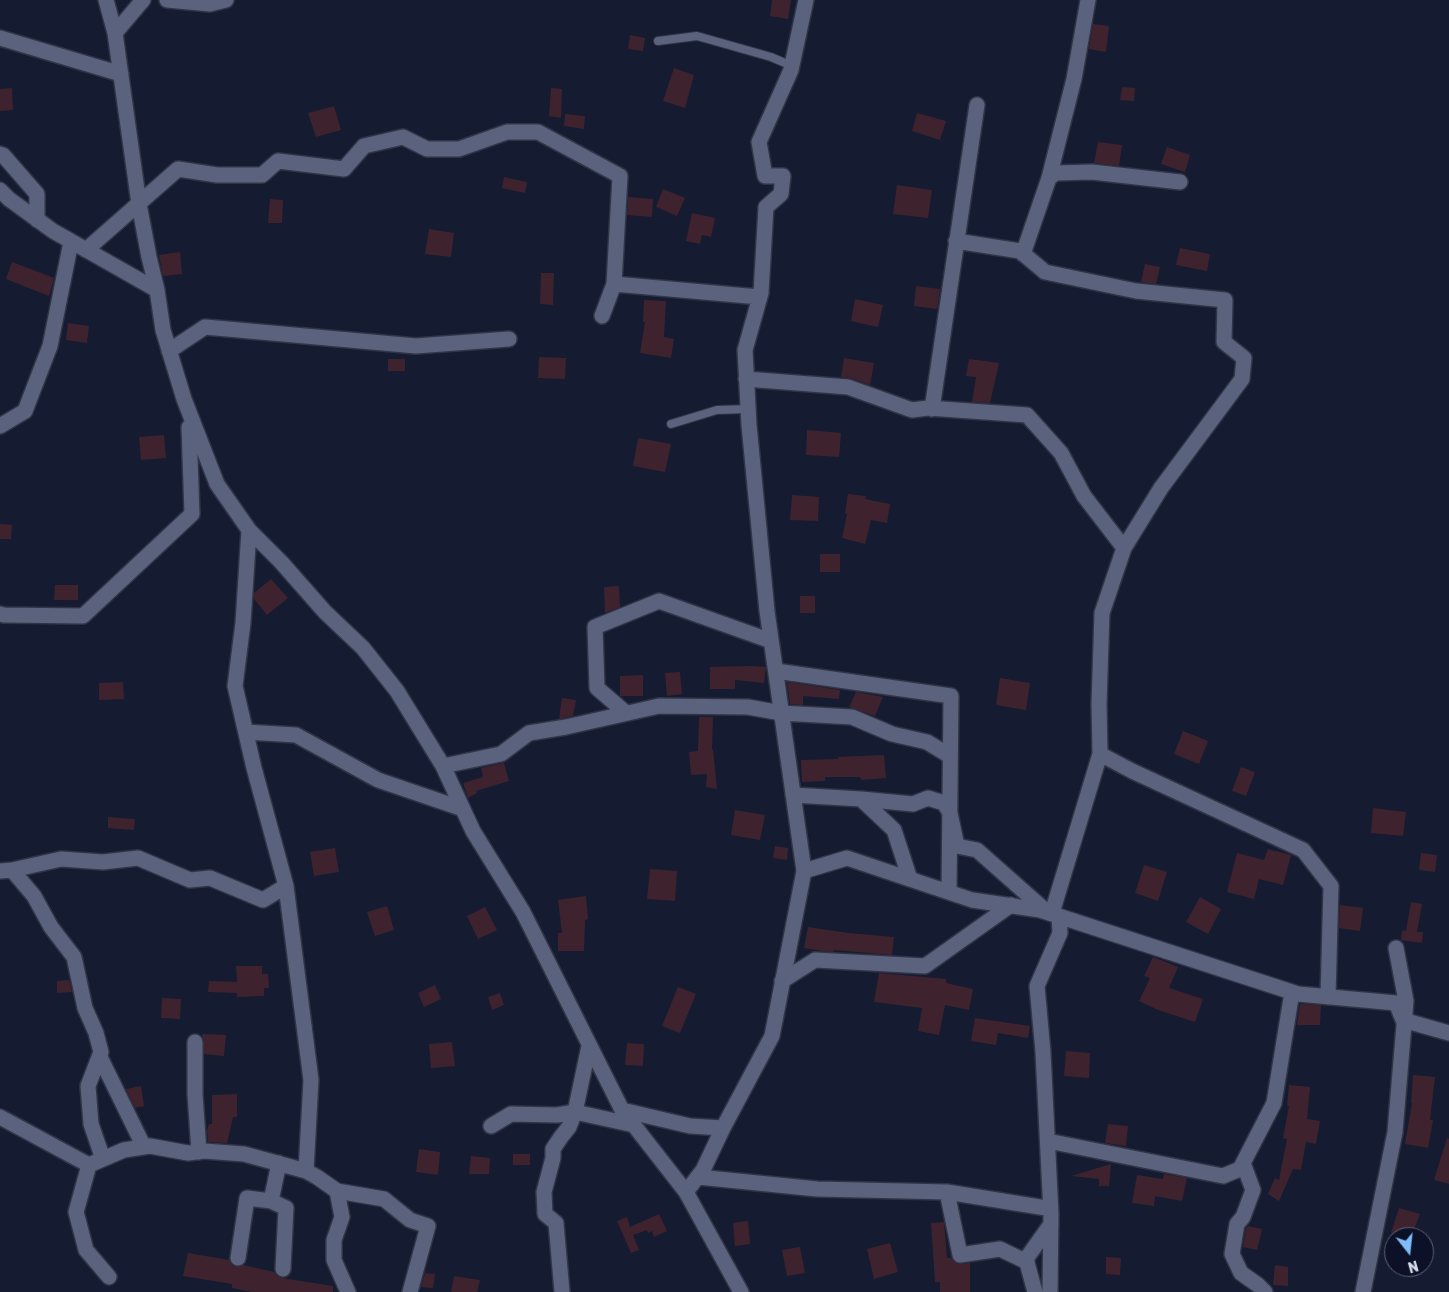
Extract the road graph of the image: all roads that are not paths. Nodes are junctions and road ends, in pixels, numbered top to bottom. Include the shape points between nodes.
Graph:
1 (106, 0) edge
2 (143, 0) edge
3 (167, 0) edge
4 (226, 0) edge
5 (806, 0) edge
6 (1088, 0) edge
7 (115, 33) junction
8 (0, 38) edge
9 (658, 41) dead end
10 (792, 66) junction
11 (121, 74) junction
12 (976, 105) dead end
13 (0, 154) edge
14 (1049, 178) junction
15 (1180, 182) dead end
16 (0, 190) edge
17 (139, 204) junction
18 (37, 220) junction
19 (956, 241) junction
20 (71, 242) junction
21 (86, 250) junction
22 (1023, 254) junction
23 (614, 284) junction
24 (157, 290) junction
25 (759, 297) junction
26 (602, 316) dead end
27 (509, 339) dead end
28 (169, 351) junction
29 (746, 379) junction
30 (748, 409) junction
31 (932, 409) junction
32 (189, 413) junction
33 (671, 424) dead end
34 (0, 426) edge
35 (249, 530) junction
36 (1124, 548) junction
37 (0, 614) edge
38 (771, 641) junction
39 (776, 671) junction
40 (626, 713) junction
41 (781, 713) junction
42 (246, 732) junction
43 (1100, 754) junction
44 (950, 756) junction
45 (443, 766) junction
46 (793, 795) junction
47 (860, 799) junction
48 (463, 809) junction
49 (950, 813) junction
50 (6, 870) edge
51 (804, 871) junction
52 (910, 879) junction
53 (286, 886) junction
54 (949, 892) junction
55 (1012, 905) junction
56 (1053, 914) junction
57 (1396, 948) dead end
58 (782, 981) junction
59 (1292, 992) junction
60 (1328, 997) junction
61 (1403, 1020) junction
62 (1449, 1034) edge
63 (195, 1042) dead end
64 (589, 1046) junction
65 (100, 1057) junction
66 (622, 1110) junction
67 (575, 1112) junction
68 (0, 1117) edge
69 (634, 1125) junction
70 (491, 1126) dead end
71 (722, 1128) junction
72 (1048, 1141) junction
73 (144, 1147) junction
74 (199, 1152) junction
75 (96, 1162) junction
76 (279, 1163) junction
77 (1243, 1163) junction
78 (306, 1172) junction
79 (698, 1177) junction
80 (337, 1191) junction
81 (686, 1192) junction
82 (947, 1192) junction
83 (271, 1201) junction
84 (1046, 1208) dead end
85 (1051, 1224) junction
86 (238, 1258) dead end
87 (1027, 1262) junction
88 (283, 1269) dead end
89 (109, 1277) dead end
90 (342, 1288) edge
91 (1261, 1290) edge
92 (410, 1292) edge
93 (562, 1292) edge
94 (741, 1292) edge
95 (1035, 1292) edge
96 (1050, 1292) edge
97 (1363, 1292) edge

1 - 7 street
2 - 7 street
3 - 4 street via 210,4
5 - 10 street
6 - 14 street via 1074,79
7 - 11 street
8 - 11 street
9 - 10 lane via 697,36 771,56
10 - 25 street via 759,142 765,176 783,176 781,194 766,207
11 - 17 street
12 - 19 street
13 - 18 street via 37,194
14 - 15 street via 1056,173 1092,172
14 - 22 street
16 - 18 street
17 - 21 street
17 - 23 street via 178,169 216,175 262,175 278,161 344,169 364,146 404,137 427,149 459,149 507,132 538,132 620,176
17 - 24 street
18 - 20 street
19 - 22 street
19 - 31 street
20 - 21 street
20 - 34 street via 50,346 25,411
21 - 24 street
22 - 36 street via 1045,272 1136,291 1225,300 1224,342 1244,358 1242,379 1161,488
23 - 25 street
23 - 26 street
24 - 28 street via 162,330
25 - 29 street via 745,350
27 - 28 street via 416,346 205,327
28 - 32 street
29 - 30 street
29 - 31 street via 848,387 912,410
30 - 33 lane via 716,410
30 - 38 street
31 - 36 street via 1027,415 1061,454 1084,496
32 - 35 street via 216,484
32 - 37 street via 192,514 83,616
35 - 42 street via 235,686
35 - 45 street via 362,648 397,691
36 - 43 street via 1102,613
38 - 39 street
38 - 40 street via 659,601 595,627 597,688
39 - 41 street
39 - 44 street via 951,696
40 - 41 street via 659,706 748,707
40 - 45 street via 529,733 501,754
41 - 44 street via 852,717 892,734 927,742
41 - 46 street
42 - 48 street via 296,735 378,780
42 - 53 street
43 - 56 street
43 - 60 street via 1303,850 1331,886
44 - 49 street
45 - 48 street
46 - 47 street
46 - 51 street
47 - 49 street via 913,804 928,798 944,803
47 - 52 street via 894,830
48 - 64 street via 523,912
49 - 54 street
49 - 56 street via 957,846 977,850
50 - 53 street via 61,859 103,862 138,858 190,880 210,878 263,900
50 - 65 street via 34,896 51,927 74,957
51 - 52 street via 847,858
51 - 58 street
52 - 54 street
53 - 78 street via 311,1080
54 - 55 street via 972,900
55 - 56 street
55 - 58 street via 925,966 814,960
56 - 59 street
56 - 72 street via 1060,932 1037,986
57 - 61 street via 1406,1001
58 - 71 street via 772,1036
59 - 60 street
59 - 77 street via 1274,1103
60 - 61 street via 1396,1003
61 - 62 street
61 - 97 street via 1395,1132
63 - 74 street
64 - 66 street
64 - 67 street
65 - 73 street
65 - 75 street via 88,1086
66 - 69 street
66 - 71 street via 690,1126
67 - 69 street
67 - 70 street via 511,1114
67 - 93 street via 569,1127 553,1149 544,1192 545,1214 556,1223
68 - 75 street
69 - 81 street
71 - 79 street
72 - 77 street via 1223,1176 1240,1169
72 - 85 street
73 - 74 street
73 - 75 street via 124,1150
74 - 76 street via 244,1154
75 - 89 street via 76,1212 86,1250
76 - 78 street
76 - 83 street
77 - 91 street via 1253,1190 1243,1216 1236,1224 1232,1254 1241,1272
78 - 80 street
79 - 81 street
79 - 82 street via 817,1189
80 - 90 street via 342,1217 334,1240 334,1260
80 - 92 street via 384,1199 410,1220 428,1226
81 - 94 street
82 - 84 street
82 - 87 street via 960,1255 1000,1249
83 - 86 street via 247,1198
83 - 88 street via 286,1208
85 - 87 street
85 - 96 street
87 - 95 street

